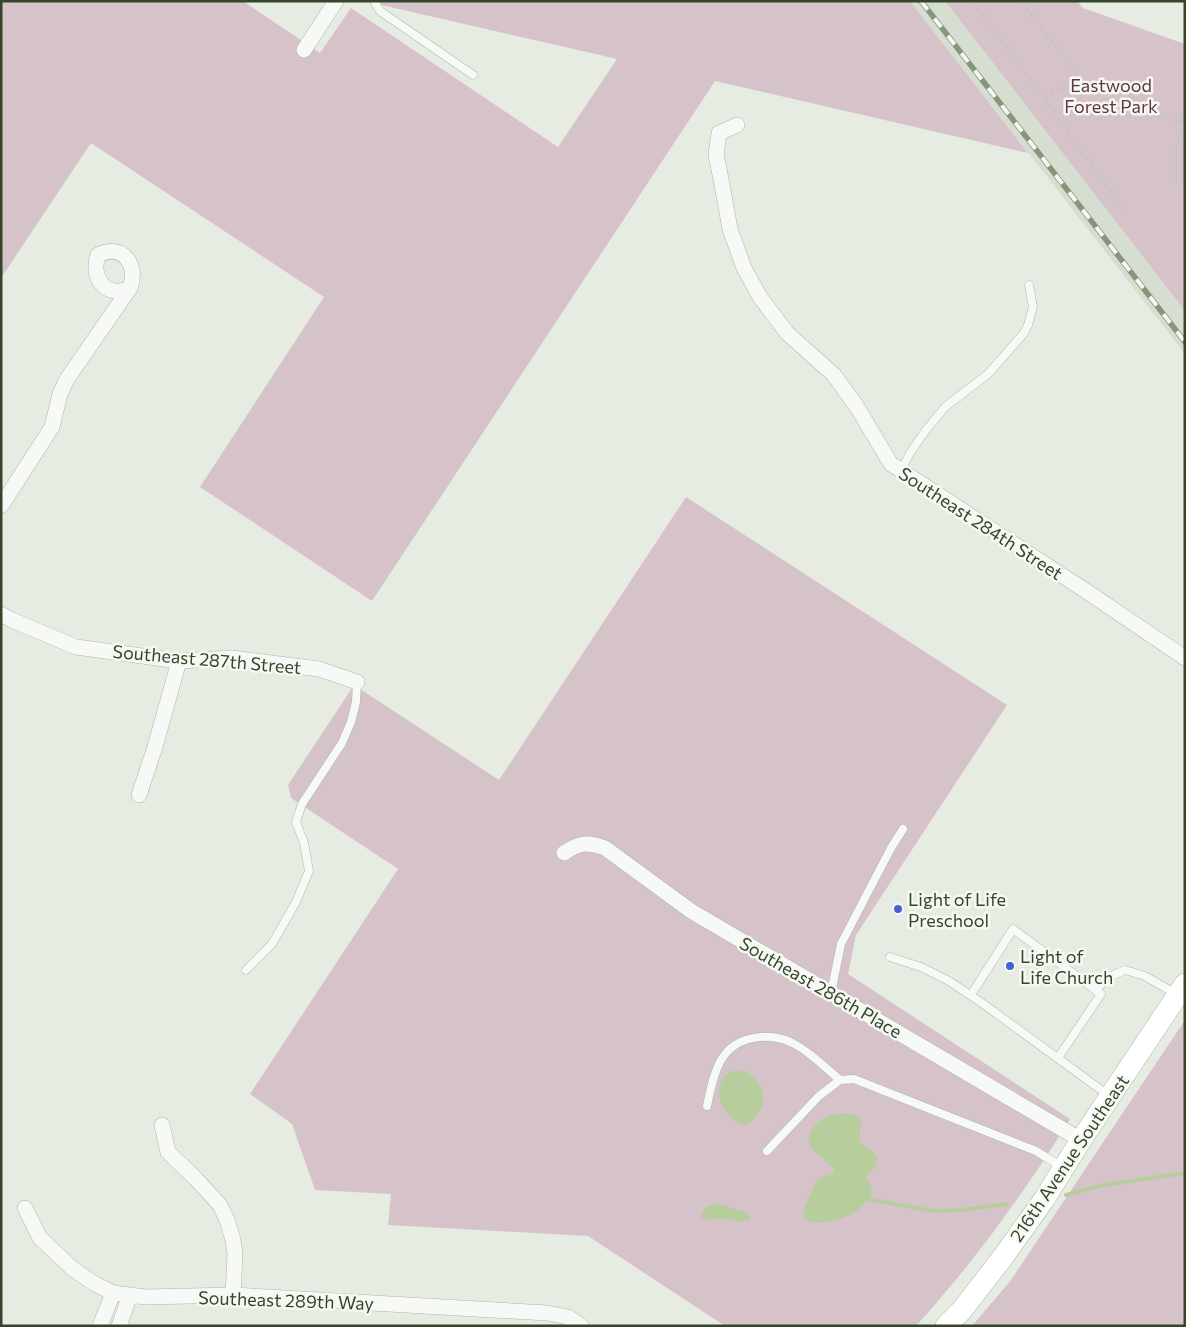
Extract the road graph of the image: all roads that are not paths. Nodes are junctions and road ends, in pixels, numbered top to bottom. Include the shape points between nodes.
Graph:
1 (336, 1) edge
2 (374, 1) edge
3 (304, 50) dead end
4 (473, 75) dead end
5 (738, 125) dead end
6 (1029, 285) dead end
7 (130, 288) dead end
8 (901, 471) junction
9 (1, 506) edge
10 (1, 614) edge
11 (1185, 658) edge
12 (178, 661) junction
13 (358, 682) joint
14 (139, 795) dead end
15 (903, 829) dead end
16 (564, 853) dead end
17 (890, 957) dead end
18 (246, 970) dead end
19 (1096, 990) junction
20 (1181, 990) edge
21 (831, 993) junction
22 (971, 995) junction
23 (1058, 1058) junction
24 (840, 1080) junction
25 (1110, 1096) junction
26 (706, 1106) dead end
27 (162, 1125) dead end
28 (1081, 1140) junction
29 (768, 1151) dead end
30 (1063, 1168) junction
31 (25, 1208) dead end
32 (113, 1293) junction
33 (130, 1295) junction
34 (233, 1295) junction
35 (100, 1326) edge
36 (119, 1326) edge
37 (581, 1326) edge
38 (946, 1326) edge

1 - 3 street
2 - 4 lane via 380,11
5 - 8 street, Southeast 284th Street via 719,133 716,155 730,229 744,268 760,297 787,333 834,375 891,464
6 - 8 lane via 1033,307 1024,332 988,374 945,407 910,453
7 - 9 street via 67,380 52,427
8 - 11 street, Southeast 284th Street
10 - 12 street, Southeast 287th Street via 76,648
12 - 13 street, Southeast 287th Street via 232,658 319,669
12 - 14 street
13 - 18 lane via 351,722 342,743 302,804 296,822 309,871 272,944
15 - 21 lane via 841,944
16 - 21 street, Southeast 286th Place via 574,846 591,843 605,848 691,911
17 - 22 lane via 922,967
19 - 20 lane via 1109,977 1125,970
19 - 22 lane via 1013,929
19 - 23 lane via 1101,994
20 - 25 street, 216th Avenue Southeast
21 - 28 street, Southeast 286th Place
22 - 23 lane
23 - 25 lane
24 - 26 lane via 800,1047 786,1040 758,1037 734,1047 720,1062
24 - 29 lane via 819,1096
24 - 30 lane via 854,1079 874,1086 1036,1152
25 - 28 street, 216th Avenue Southeast
27 - 34 street via 168,1152 220,1205 227,1220 235,1254
28 - 30 street, 216th Avenue Southeast
30 - 38 street, 216th Avenue Southeast via 1003,1256
31 - 32 street, Southeast 289th Way via 40,1238 73,1269
32 - 33 street, Southeast 289th Way
32 - 35 street
33 - 34 street, Southeast 289th Way
33 - 36 street
34 - 37 street, Southeast 289th Way via 547,1313 568,1318

